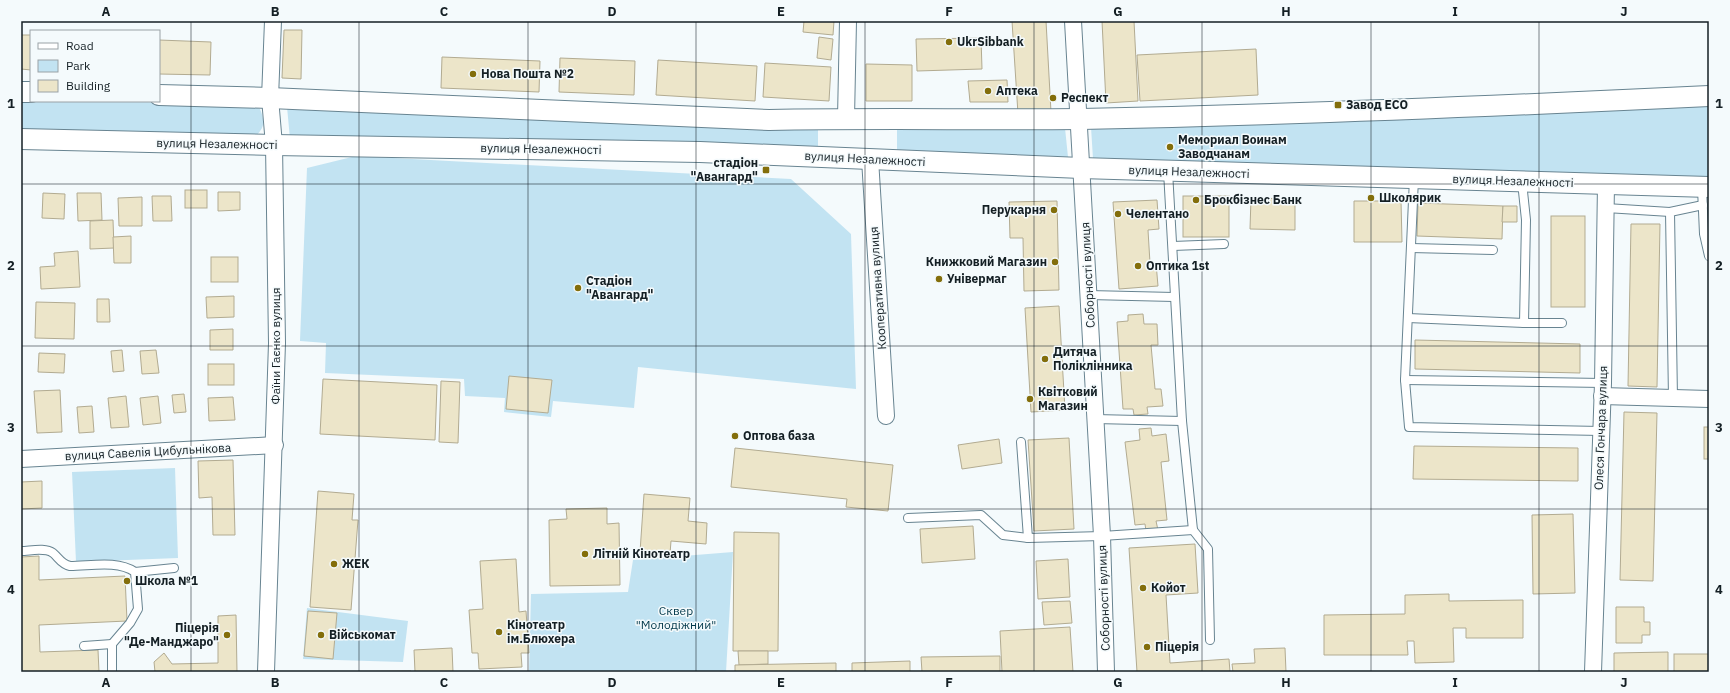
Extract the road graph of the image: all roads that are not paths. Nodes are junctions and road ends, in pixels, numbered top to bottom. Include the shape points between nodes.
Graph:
1 (273, 21) edge
2 (848, 21) edge
3 (1073, 21) edge
4 (160, 95) edge
5 (1709, 96) edge
6 (270, 98) junction
7 (846, 118) junction
8 (1079, 119) junction
9 (21, 139) edge
10 (274, 145) junction
11 (870, 159) junction
12 (1082, 168) junction
13 (1168, 171) junction
14 (1414, 178) junction
15 (1522, 182) junction
16 (1606, 184) junction
17 (1705, 193) edge
18 (1606, 208) junction
19 (1670, 212) junction
20 (1224, 244) dead end
21 (1173, 246) junction
22 (1411, 248) junction
23 (1493, 250) dead end
24 (1709, 256) edge
25 (1089, 295) junction
26 (1174, 297) junction
27 (1408, 318) junction
28 (1524, 322) junction
29 (1562, 323) dead end
30 (1405, 380) junction
31 (1602, 390) junction
32 (1673, 398) junction
33 (1709, 399) edge
34 (886, 416) dead end
35 (1095, 419) junction
36 (1182, 421) junction
37 (1601, 431) junction
38 (1021, 442) dead end
39 (275, 445) junction
40 (21, 458) edge
41 (908, 518) dead end
42 (1193, 530) junction
43 (1102, 536) junction
44 (1028, 538) junction
45 (21, 551) edge
46 (174, 568) dead end
47 (135, 572) junction
48 (1210, 640) dead end
49 (112, 644) junction
50 (84, 646) dead end
51 (112, 672) edge
52 (266, 672) edge
53 (1106, 672) edge
54 (1594, 672) edge

1 - 6 street, Фаїни Гаєнко вулиця
2 - 7 street
3 - 8 street, Соборності вулиця
4 - 6 street
5 - 8 street via 1406,110
6 - 7 street via 769,120
6 - 10 street, Фаїни Гаєнко вулиця
7 - 8 street
8 - 12 street, Соборності вулиця
9 - 10 street, вулиця Незалежності
10 - 11 street, вулиця Незалежності via 700,152
10 - 39 street, Фаїни Гаєнко вулиця via 277,343
11 - 12 street, вулиця Незалежності
11 - 34 street, Кооперативна вулиця
12 - 13 street, вулиця Незалежності
12 - 25 street, Соборності вулиця
13 - 14 street, вулиця Незалежності
13 - 21 lane
14 - 15 street, вулиця Незалежності
14 - 22 lane
15 - 16 street, вулиця Незалежності
15 - 28 lane via 1526,220
16 - 17 street, вулиця Незалежності
16 - 18 street, Олеся Гончара вулиця
17 - 19 lane
17 - 24 lane via 1704,234
18 - 19 lane
18 - 31 street, Олеся Гончара вулиця
19 - 32 lane
20 - 21 lane
21 - 26 lane
22 - 23 lane
22 - 27 lane
25 - 26 lane
25 - 35 street, Соборності вулиця
26 - 36 lane
27 - 28 lane
27 - 30 lane
28 - 29 lane
30 - 31 lane
30 - 37 lane via 1409,427
31 - 32 street
31 - 37 street, Олеся Гончара вулиця
32 - 33 street
35 - 36 lane
35 - 43 street, Соборності вулиця
36 - 42 lane
37 - 54 street, Олеся Гончара вулиця
38 - 44 lane
39 - 40 street, вулиця Савелія Цибульнікова
39 - 52 street, Фаїни Гаєнко вулиця
41 - 44 lane via 981,515 1003,535
42 - 43 lane
42 - 48 lane via 1208,549
43 - 44 lane
43 - 53 street, Соборності вулиця
45 - 47 lane via 52,552 63,564 70,566 117,565
46 - 47 lane
47 - 49 lane via 138,609
49 - 50 lane
49 - 51 lane

